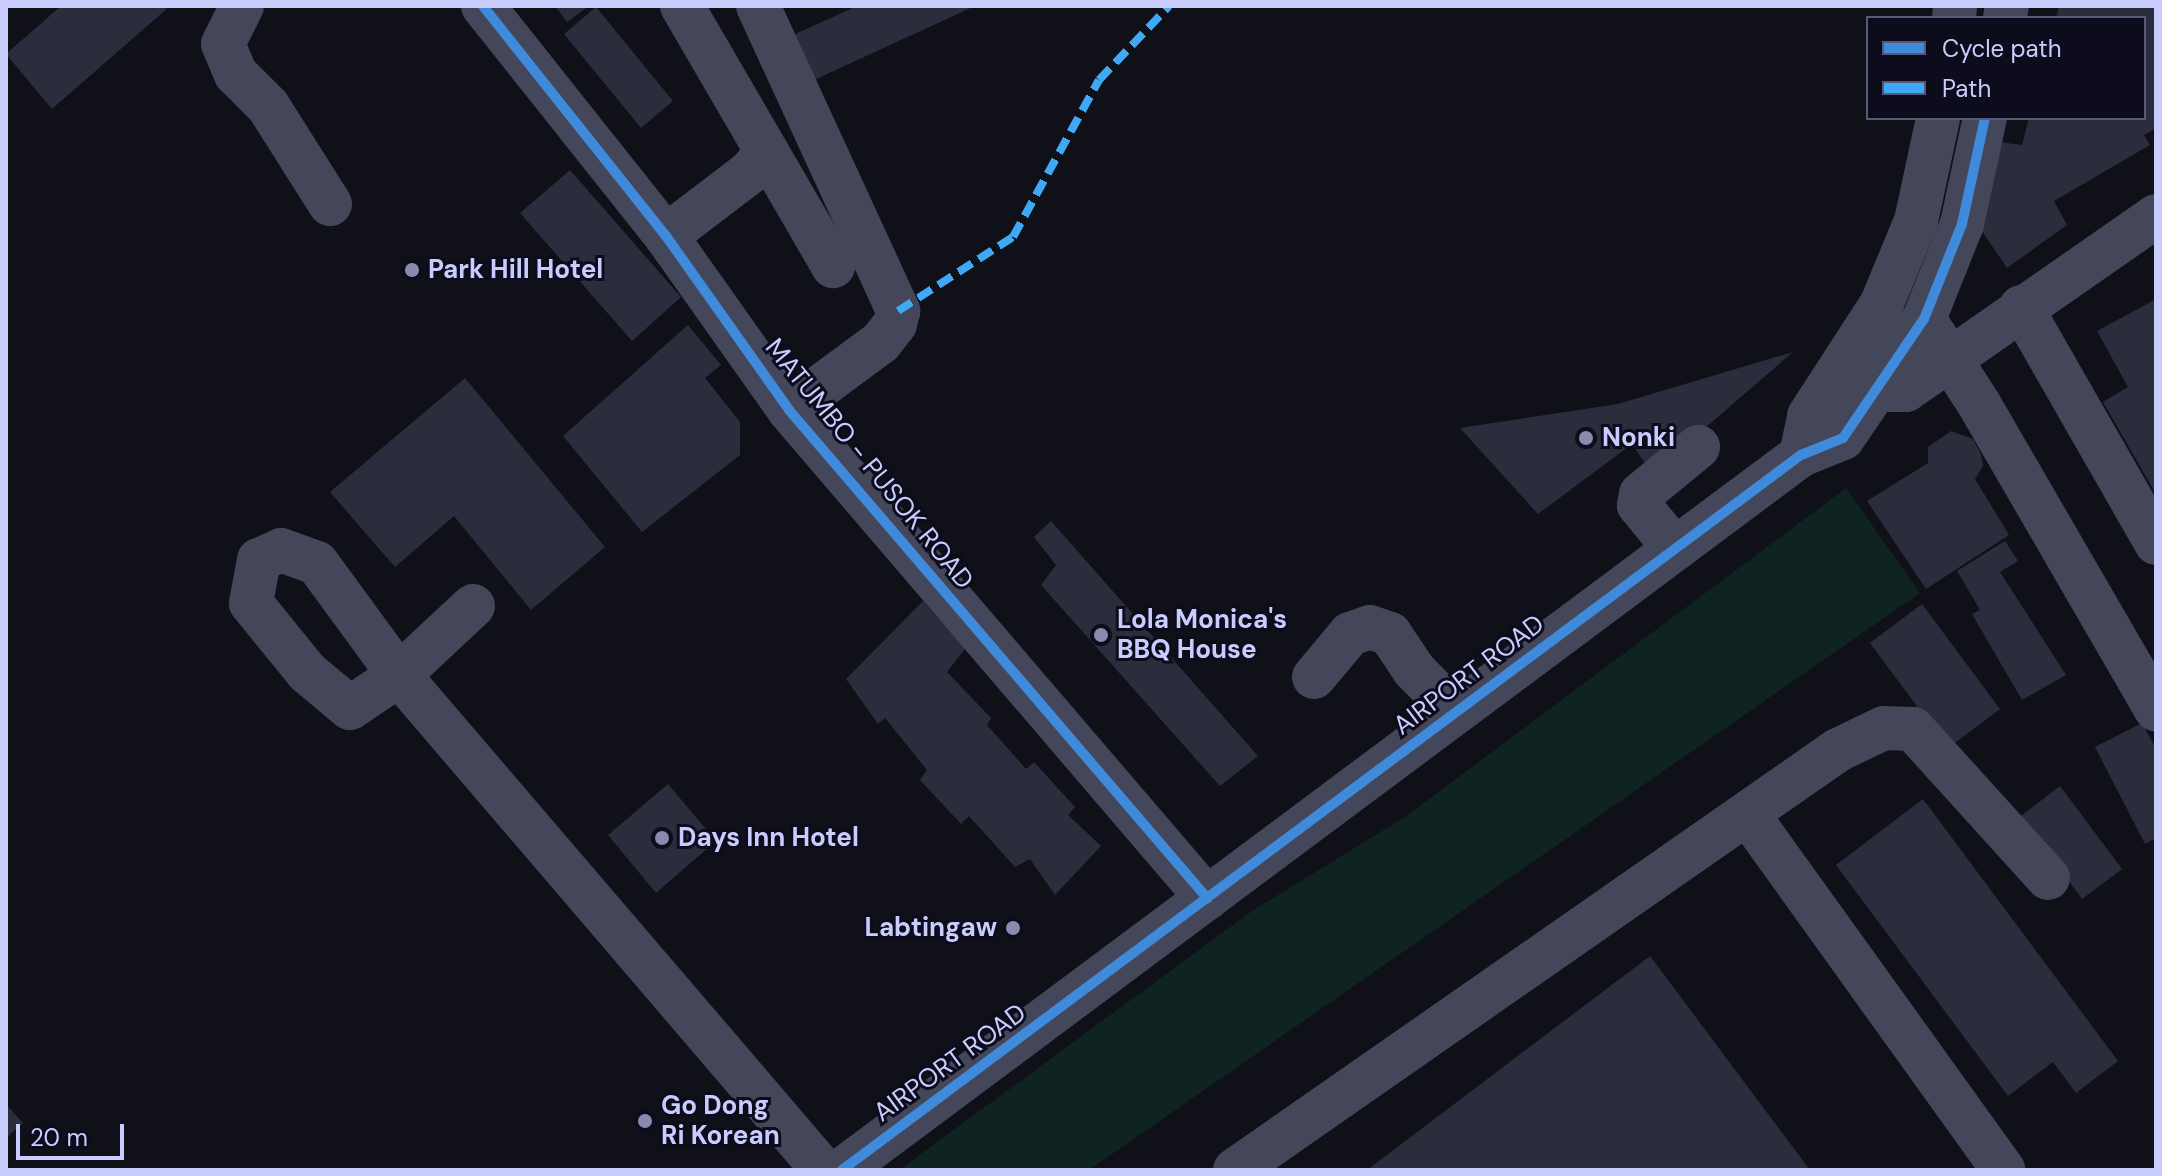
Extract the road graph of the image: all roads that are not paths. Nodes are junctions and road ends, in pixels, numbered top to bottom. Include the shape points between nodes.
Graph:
1 (242, 6) edge
2 (483, 6) edge
3 (682, 6) edge
4 (765, 8) edge
5 (1938, 120) edge
6 (1985, 120) edge
7 (767, 152) junction
8 (330, 204) dead end
9 (2156, 216) edge
10 (666, 236) junction
11 (833, 266) dead end
12 (2021, 307) junction
13 (1924, 319) junction
14 (1952, 358) junction
15 (1878, 390) junction
16 (789, 410) junction
17 (1698, 447) dead end
18 (1801, 455) junction
19 (2156, 543) edge
20 (1675, 549) junction
21 (473, 606) dead end
22 (1314, 677) dead end
23 (2150, 684) edge
24 (1455, 712) junction
25 (1749, 816) junction
26 (2048, 878) dead end
27 (1207, 898) junction
28 (823, 1170) edge
29 (842, 1170) edge
30 (1235, 1170) edge
31 (2003, 1170) edge

1 - 8 street via 223,44 236,74 268,106
2 - 10 street, MATUMBO - PUSOK ROAD
3 - 7 street
4 - 16 street via 898,311 881,342
5 - 18 street via 1916,221 1882,303 1809,416
6 - 13 street, AIRPORT ROAD via 1962,224
7 - 10 street via 750,172
7 - 11 street
9 - 12 street
10 - 16 street, MATUMBO - PUSOK ROAD
12 - 14 street
12 - 19 street
13 - 14 street
13 - 15 street, AIRPORT ROAD
14 - 15 street via 1906,390
14 - 23 street
15 - 18 street, AIRPORT ROAD via 1843,438
16 - 27 street, MATUMBO - PUSOK ROAD
17 - 20 street via 1641,494 1639,505
18 - 20 street, AIRPORT ROAD
20 - 24 street, AIRPORT ROAD
21 - 28 street via 399,675
22 - 24 street via 1350,634 1370,627 1390,634 1414,670
24 - 27 street, AIRPORT ROAD
25 - 26 street via 1838,750 1884,728 1913,729
25 - 30 street
25 - 31 street
27 - 29 street, AIRPORT ROAD

